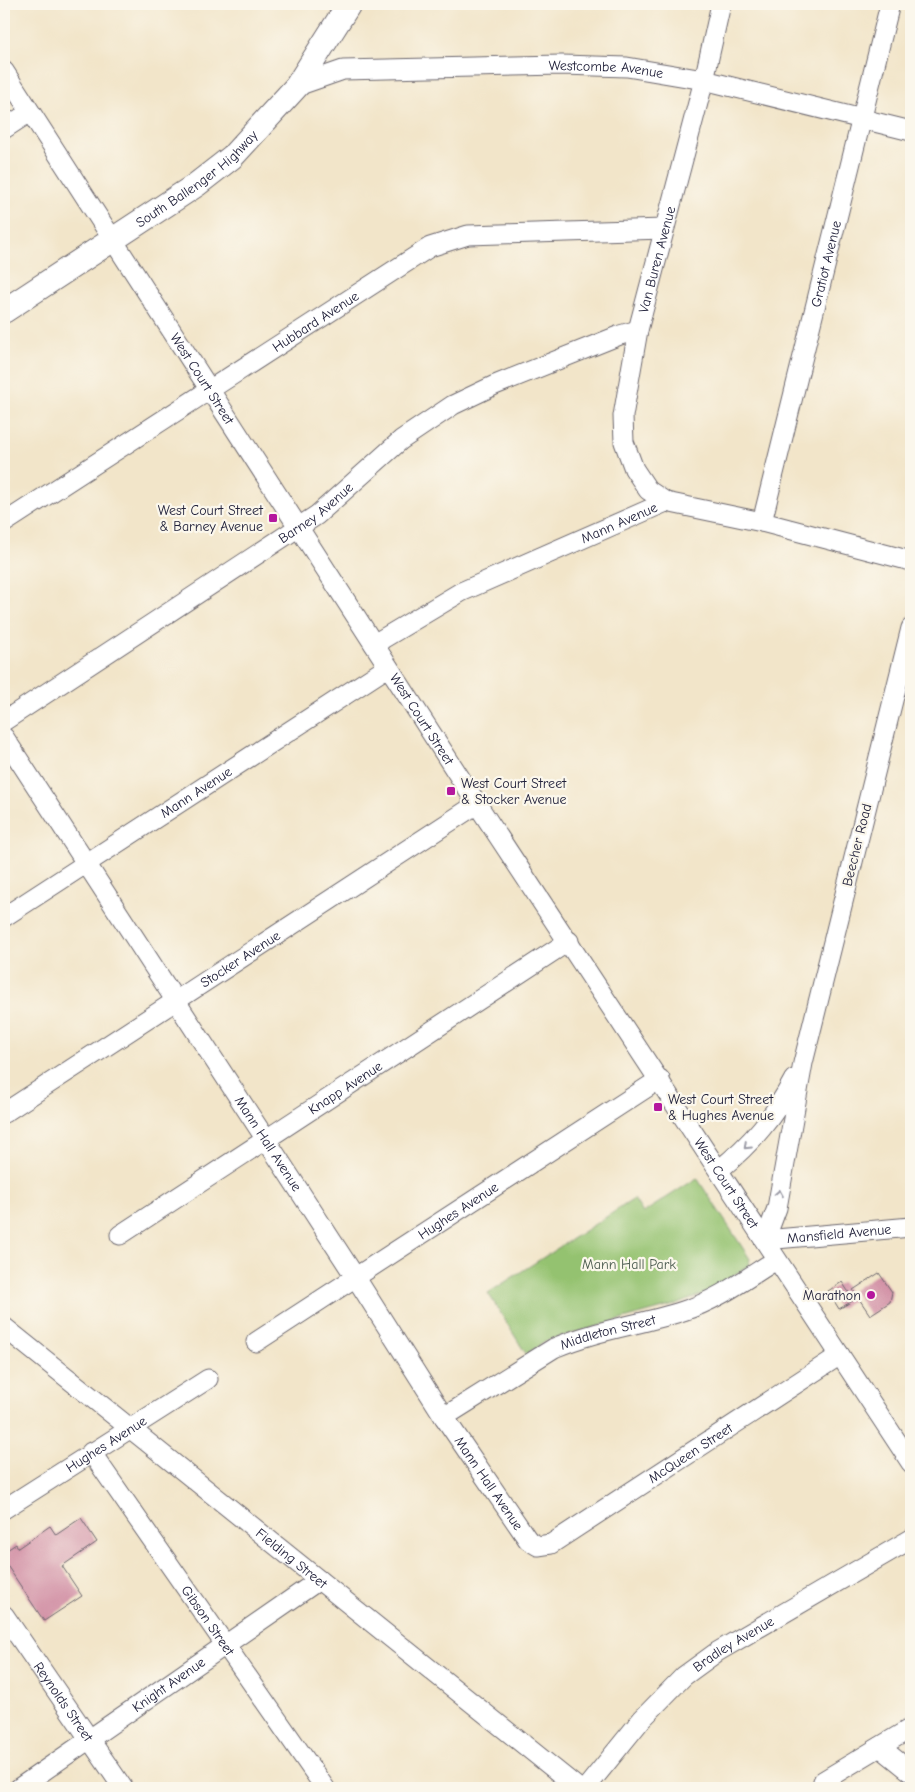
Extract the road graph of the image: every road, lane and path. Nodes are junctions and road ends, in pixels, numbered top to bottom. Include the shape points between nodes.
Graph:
1 (348, 4) edge
2 (721, 4) edge
3 (890, 4) edge
4 (4, 71) edge
5 (704, 80) junction
6 (297, 86) junction
7 (30, 112) junction
8 (862, 119) junction
9 (4, 129) edge
10 (911, 131) edge
11 (664, 229) junction
12 (114, 239) junction
13 (4, 311) edge
14 (638, 330) junction
15 (211, 389) junction
16 (666, 502) junction
17 (762, 522) junction
18 (4, 524) edge
19 (297, 527) junction
20 (911, 561) edge
21 (911, 628) edge
22 (374, 644) junction
23 (388, 667) junction
24 (4, 721) edge
25 (4, 736) edge
26 (477, 804) junction
27 (86, 863) junction
28 (4, 917) edge
29 (569, 941) junction
30 (176, 1001) junction
31 (803, 1063) junction
32 (660, 1079) junction
33 (4, 1113) edge
34 (266, 1138) junction
35 (719, 1170) junction
36 (911, 1227) edge
37 (120, 1235) dead end
38 (765, 1240) junction
39 (776, 1260) junction
40 (356, 1278) junction
41 (4, 1327) edge
42 (256, 1342) dead end
43 (840, 1354) junction
44 (208, 1379) dead end
45 (444, 1417) junction
46 (129, 1427) junction
47 (91, 1452) junction
48 (911, 1462) edge
49 (4, 1509) edge
50 (911, 1538) edge
51 (538, 1546) joint
52 (319, 1580) junction
53 (4, 1615) edge
54 (227, 1645) junction
55 (911, 1728) edge
56 (89, 1739) junction
57 (880, 1747) junction
58 (911, 1772) edge
59 (823, 1781) dead end
60 (19, 1788) edge
61 (123, 1788) edge
62 (325, 1788) edge
63 (578, 1788) edge
64 (586, 1788) edge

1 - 6 main road, South Ballenger Highway
2 - 5 street, Van Buren Avenue
3 - 8 street, Gratiot Avenue
4 - 7 street, West Court Street
5 - 6 street, Westcombe Avenue via 627,67 562,65 343,70
5 - 8 street, Westcombe Avenue
5 - 11 street, Van Buren Avenue
6 - 12 main road, South Ballenger Highway via 232,156 196,185
7 - 9 street
7 - 12 street, West Court Street
8 - 10 street, Westcombe Avenue
8 - 17 street, Gratiot Avenue
11 - 14 street, Van Buren Avenue
11 - 15 street, Hubbard Avenue via 468,235 430,247
12 - 13 main road, South Ballenger Highway
12 - 15 street, West Court Street
14 - 16 street, Van Buren Avenue via 622,416 624,442 634,469 648,490
14 - 19 street, Barney Avenue via 495,385 453,405 401,440 317,515
15 - 18 street, Hubbard Avenue
15 - 19 street, West Court Street
16 - 17 street, Mann Avenue
16 - 22 street, Mann Avenue via 461,592
17 - 20 street, Mann Avenue
19 - 22 street, West Court Street
19 - 24 street, Barney Avenue
21 - 31 street, Beecher Road
22 - 23 street, West Court Street
23 - 26 street, West Court Street
23 - 27 street, Mann Avenue
25 - 27 street, Mann Hall Avenue
26 - 29 street, West Court Street
26 - 30 street, Stocker Avenue
27 - 28 street, Mann Avenue
27 - 30 street, Mann Hall Avenue
29 - 32 street, West Court Street
29 - 34 street, Knapp Avenue
30 - 33 street, Stocker Avenue
30 - 34 street, Mann Hall Avenue
31 -> 35 street, Beecher Road via 772,1117 749,1145
38 -> 31 street, Beecher Road via 777,1208
32 - 35 street, West Court Street
32 - 40 street, Hughes Avenue
34 - 37 street, Knapp Avenue
34 - 40 street, Mann Hall Avenue
35 - 38 street, West Court Street
36 - 38 street, Mansfield Avenue
38 - 39 street, West Court Street
39 - 43 street, West Court Street
39 - 45 street, Middleton Street via 714,1298 684,1311 572,1340 554,1348
40 - 42 street, Hughes Avenue
40 - 45 street, Mann Hall Avenue
41 - 46 street, Fielding Street
43 - 48 street, West Court Street
43 - 51 street, McQueen Street via 550,1544
44 - 46 street, Hughes Avenue
45 - 51 street, Mann Hall Avenue via 516,1526
46 - 47 street, Hughes Avenue
46 - 52 street, Fielding Street
47 - 49 street, Hughes Avenue
47 - 54 street, Gibson Street
50 - 64 street, Bradley Avenue via 717,1652 684,1676 642,1719
52 - 54 street, Knight Avenue
52 - 63 street, Fielding Street
53 - 56 street, Reynolds Street
54 - 56 street, Knight Avenue
54 - 62 street, Gibson Street
55 - 57 street
56 - 60 street, Knight Avenue
56 - 61 street, Reynolds Street
57 - 58 street
57 - 59 street

